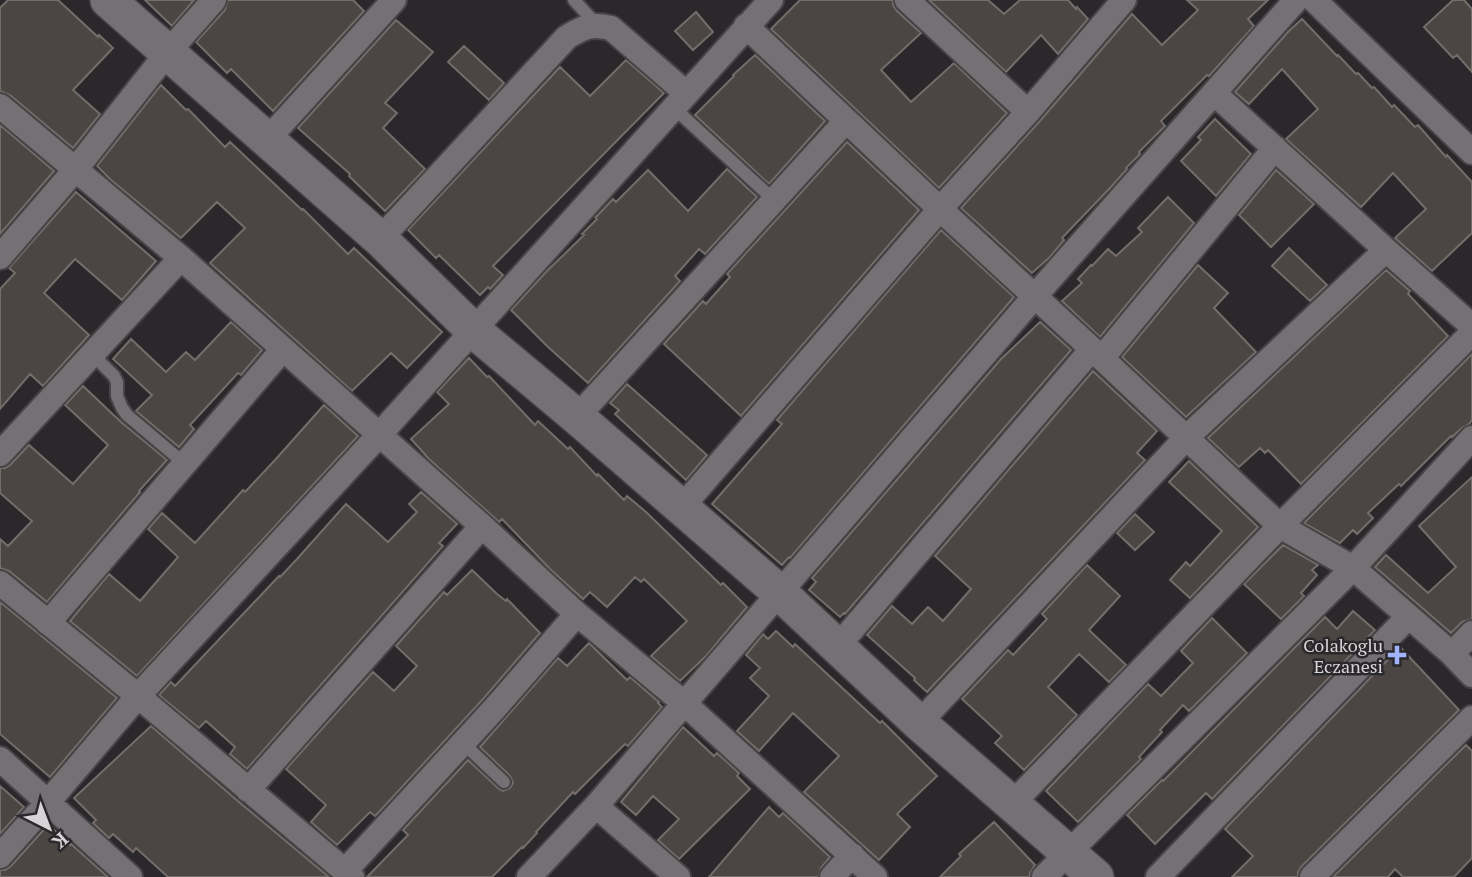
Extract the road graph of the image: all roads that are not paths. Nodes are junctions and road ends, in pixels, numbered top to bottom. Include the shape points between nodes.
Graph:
1 (108, 0) edge
2 (214, 0) edge
3 (394, 0) edge
4 (574, 0) edge
5 (771, 0) edge
6 (907, 0) edge
7 (1296, 0) edge
8 (1314, 0) edge
9 (1116, 3) edge
10 (596, 24) junction
11 (746, 26) junction
12 (168, 52) junction
13 (1214, 93) junction
14 (679, 100) junction
15 (0, 106) edge
16 (1028, 112) junction
17 (846, 121) junction
18 (267, 140) junction
19 (1275, 148) junction
20 (1472, 152) edge
21 (75, 170) junction
22 (774, 200) junction
23 (940, 209) junction
24 (380, 239) junction
25 (1386, 250) junction
26 (0, 257) edge
27 (181, 258) junction
28 (1034, 297) junction
29 (1472, 326) edge
30 (473, 330) junction
31 (1472, 333) edge
32 (283, 349) junction
33 (1097, 353) junction
34 (92, 354) junction
35 (578, 417) junction
36 (380, 434) junction
37 (1186, 438) junction
38 (1472, 438) edge
39 (0, 454) edge
40 (186, 464) junction
41 (681, 508) junction
42 (482, 526) junction
43 (1280, 526) junction
44 (1353, 568) junction
45 (0, 583) edge
46 (780, 593) junction
47 (578, 614) junction
48 (1408, 617) junction
49 (48, 623) junction
50 (1472, 633) edge
51 (838, 646) junction
52 (1452, 654) junction
53 (1472, 675) edge
54 (138, 696) junction
55 (685, 704) junction
56 (1472, 718) edge
57 (919, 723) junction
58 (463, 743) junction
59 (0, 759) edge
60 (504, 782) dead end
61 (248, 790) junction
62 (49, 802) junction
63 (1012, 804) junction
64 (596, 806) junction
65 (1068, 852) junction
66 (852, 855) junction
67 (0, 856) edge
68 (349, 874) edge
69 (674, 876) edge
70 (130, 877) edge
71 (529, 877) edge
72 (832, 877) edge
73 (875, 877) edge
74 (1044, 877) edge
75 (1097, 877) edge
76 (1158, 877) edge
77 (1312, 877) edge

1 - 12 street
2 - 12 street
3 - 18 street
4 - 10 lane
5 - 11 street
6 - 16 street
7 - 13 street
8 - 20 street
9 - 16 street
10 - 14 street via 611,28
10 - 24 street via 566,37
11 - 14 street
11 - 17 street
12 - 18 street
12 - 21 street
13 - 19 street
13 - 28 street
14 - 22 lane
14 - 30 street
15 - 21 street
16 - 23 street
17 - 22 street
17 - 23 street
18 - 24 street
19 - 25 street
19 - 33 street
21 - 26 street
21 - 27 street
22 - 35 street
23 - 28 street
23 - 41 street
24 - 30 street
25 - 29 street
25 - 37 street
27 - 32 street
27 - 34 street
28 - 33 street
28 - 46 street
30 - 35 street
30 - 36 street
31 - 43 street
32 - 36 street
32 - 40 street
33 - 37 street
33 - 51 street
34 - 39 street
34 - 40 lane via 114,376 127,415
35 - 41 street
36 - 42 street
36 - 54 street
37 - 43 street
37 - 57 street
38 - 44 street
40 - 49 street
41 - 46 street
42 - 47 street
42 - 61 street
43 - 44 street
43 - 63 street
44 - 48 street
44 - 65 street
45 - 49 street
46 - 51 street
46 - 55 street
47 - 55 street
47 - 58 street
48 - 52 street
48 - 76 street
49 - 54 street
50 - 52 street
51 - 57 street
52 - 53 street
54 - 61 street
54 - 62 street
55 - 64 street
55 - 66 street
56 - 77 street
57 - 63 street
58 - 60 lane
58 - 68 street
59 - 62 street
61 - 68 street
62 - 67 street
62 - 70 street
63 - 65 street
64 - 69 street
64 - 71 street
65 - 74 street
65 - 75 street
66 - 72 street
66 - 73 street

